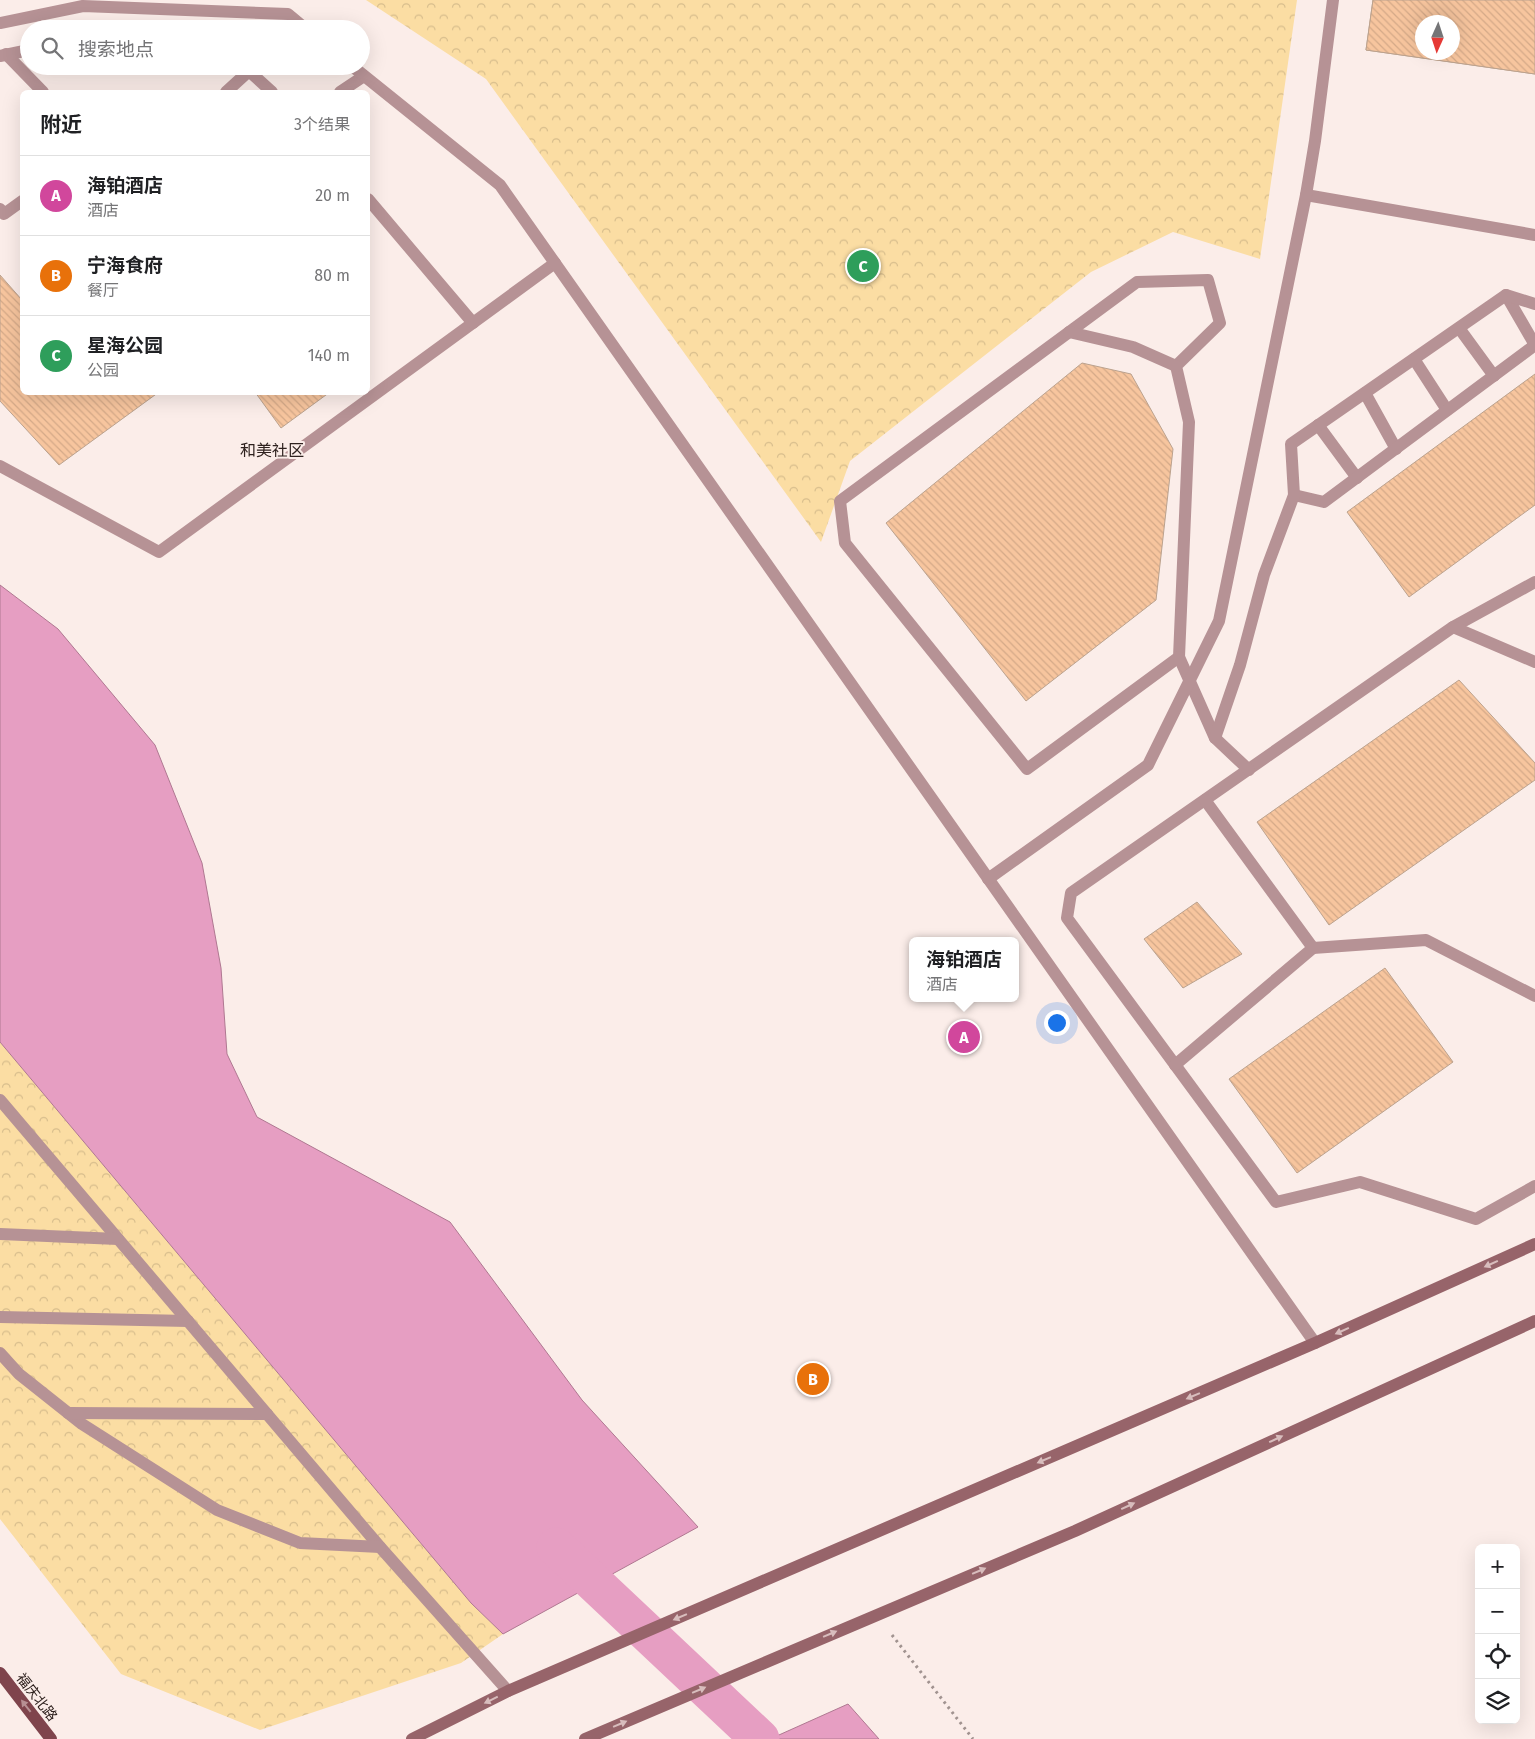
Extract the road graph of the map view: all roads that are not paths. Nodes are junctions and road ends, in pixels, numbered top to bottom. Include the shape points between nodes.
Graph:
1 (1333, 0) edge
2 (83, 3) edge
3 (295, 20) edge
4 (0, 23) edge
5 (20, 52) edge
6 (3, 55) edge
7 (20, 71) edge
8 (25, 75) edge
9 (245, 75) edge
10 (253, 75) edge
11 (364, 76) joint
12 (41, 90) edge
13 (228, 90) edge
14 (270, 90) edge
15 (343, 90) edge
16 (1306, 195) junction
17 (370, 200) edge
18 (20, 202) edge
19 (0, 209) edge
20 (1535, 235) edge
21 (555, 263) junction
22 (1506, 296) junction
23 (1535, 304) edge
24 (473, 323) junction
25 (1459, 328) junction
26 (1069, 332) junction
27 (1414, 358) junction
28 (1176, 366) junction
29 (1494, 376) junction
30 (1365, 393) junction
31 (1447, 410) junction
32 (1318, 425) junction
33 (1396, 449) junction
34 (0, 466) edge
35 (1357, 478) junction
36 (1294, 495) junction
37 (1535, 582) edge
38 (1453, 628) junction
39 (1179, 657) junction
40 (1535, 662) edge
41 (1190, 681) junction
42 (1215, 738) junction
43 (1249, 770) junction
44 (1206, 800) junction
45 (988, 879) junction
46 (1313, 948) junction
47 (1535, 996) edge
48 (1175, 1065) junction
49 (0, 1100) edge
50 (1535, 1186) edge
51 (0, 1234) edge
52 (118, 1239) junction
53 (1535, 1244) edge
54 (0, 1318) edge
55 (188, 1321) junction
56 (1535, 1321) edge
57 (1316, 1343) junction
58 (0, 1353) edge
59 (68, 1412) junction
60 (267, 1414) junction
61 (380, 1547) junction
62 (0, 1673) edge
63 (508, 1691) junction
64 (51, 1739) edge
65 (412, 1739) edge
66 (585, 1739) edge

1 - 16 street
2 - 3 street via 288,14
2 - 4 street
5 - 6 street
6 - 7 street
8 - 12 street
9 - 13 street
10 - 14 street
11 - 15 street
11 - 21 street via 500,185
16 - 20 street
16 - 41 street via 1219,621
17 - 24 street
18 - 19 street via 4,214
21 - 24 street
21 - 45 street
22 - 23 street
22 - 25 street
22 - 29 street via 1535,345
24 - 34 street via 159,552
25 - 27 street
25 - 29 street
26 - 28 street via 1133,347
26 - 28 street via 1137,282 1208,280 1220,323
26 - 39 street via 840,501 845,543 1027,769
27 - 30 street
27 - 31 street
28 - 39 street via 1189,422
29 - 31 street
30 - 32 street
30 - 33 street
31 - 33 street
32 - 35 street
32 - 36 street via 1291,444
33 - 35 street
35 - 36 street via 1324,502
36 - 42 street via 1264,575 1240,665
37 - 38 street
38 - 40 street
38 - 43 street
39 - 41 street
41 - 42 street
41 - 45 street via 1148,765
42 - 43 street
43 - 44 street
44 - 46 street
44 - 48 street via 1071,893 1067,918
45 - 57 street
46 - 47 street via 1426,940
46 - 48 street
48 - 50 street via 1276,1202 1360,1182 1476,1219
49 - 52 street
51 - 52 street
52 - 55 street
53 -> 57 main road
54 - 55 street
55 - 60 street
66 -> 56 main road via 1075,1531
57 -> 63 main road
58 - 59 street via 19,1374
59 - 60 street
59 - 61 street via 217,1510 300,1543
60 - 61 street
61 - 63 street
64 -> 62 main road, 福庆北路
63 -> 65 main road

